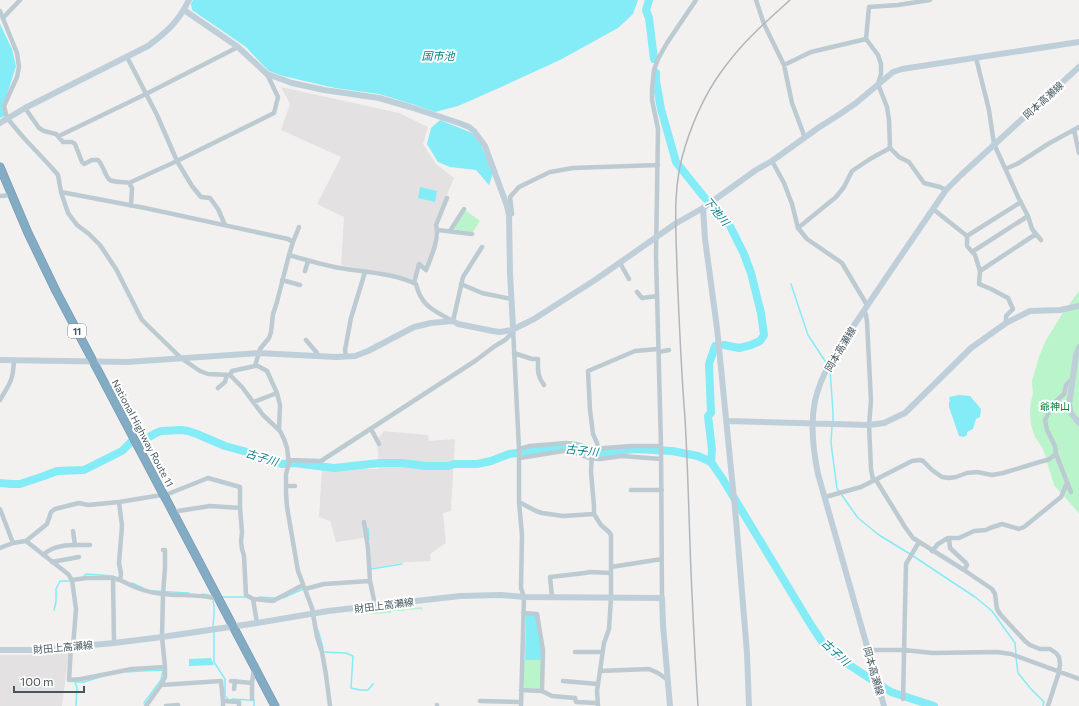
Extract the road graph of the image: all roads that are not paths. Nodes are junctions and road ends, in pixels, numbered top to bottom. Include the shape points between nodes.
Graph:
1 (20, 0) edge
2 (189, 0) edge
3 (696, 0) edge
4 (756, 0) edge
5 (930, 0) edge
6 (184, 10) junction
7 (0, 11) edge
8 (3, 18) junction
9 (866, 39) junction
10 (1079, 42) edge
11 (238, 47) junction
12 (127, 57) junction
13 (976, 58) junction
14 (784, 65) junction
15 (1079, 67) edge
16 (267, 74) junction
17 (1079, 74) edge
18 (1070, 75) junction
19 (878, 84) junction
20 (146, 94) junction
21 (25, 108) junction
22 (7, 118) junction
23 (0, 123) edge
24 (1077, 129) edge
25 (59, 136) junction
26 (805, 138) junction
27 (994, 144) junction
28 (890, 148) junction
29 (1079, 153) edge
30 (178, 161) junction
31 (772, 161) junction
32 (658, 165) junction
33 (0, 167) edge
34 (1006, 170) junction
35 (129, 183) junction
36 (946, 190) junction
37 (62, 192) junction
38 (12, 195) junction
39 (0, 196) edge
40 (447, 198) dead end
41 (1021, 202) junction
42 (131, 206) junction
43 (703, 208) junction
44 (464, 209) dead end
45 (933, 209) junction
46 (509, 216) junction
47 (1028, 216) junction
48 (226, 225) junction
49 (299, 227) dead end
50 (798, 228) junction
51 (438, 230) junction
52 (450, 231) junction
53 (472, 234) dead end
54 (1036, 234) junction
55 (967, 236) junction
56 (656, 237) junction
57 (1041, 240) dead end
58 (293, 242) junction
59 (482, 247) dead end
60 (972, 252) junction
61 (289, 255) junction
62 (308, 261) junction
63 (620, 263) junction
64 (305, 271) dead end
65 (980, 271) junction
66 (365, 272) junction
67 (629, 279) dead end
68 (282, 280) junction
69 (414, 283) junction
70 (461, 284) junction
71 (300, 285) dead end
72 (637, 292) dead end
73 (657, 296) junction
74 (512, 299) junction
75 (1079, 306) edge
76 (866, 308) junction
77 (453, 321) junction
78 (1006, 323) junction
79 (513, 329) junction
80 (306, 340) dead end
81 (1079, 347) edge
82 (669, 350) dead end
83 (658, 351) junction
84 (258, 353) junction
85 (514, 353) junction
86 (318, 356) junction
87 (346, 356) junction
88 (181, 358) junction
89 (0, 360) edge
90 (14, 360) junction
91 (94, 362) junction
92 (255, 366) junction
93 (228, 375) junction
94 (1073, 378) junction
95 (544, 384) dead end
96 (218, 388) dead end
97 (277, 393) junction
98 (0, 400) edge
99 (254, 402) junction
100 (727, 421) junction
101 (813, 423) junction
102 (1079, 423) edge
103 (869, 425) junction
104 (371, 429) junction
105 (279, 430) junction
106 (379, 444) dead end
107 (661, 446) junction
108 (519, 448) junction
109 (598, 448) junction
110 (592, 450) junction
111 (1056, 454) junction
112 (520, 458) junction
113 (592, 458) junction
114 (661, 459) junction
115 (288, 460) junction
116 (875, 480) junction
117 (1067, 483) junction
118 (286, 486) junction
119 (295, 486) dead end
120 (631, 490) dead end
121 (662, 490) junction
122 (1071, 492) dead end
123 (825, 497) junction
124 (119, 502) junction
125 (520, 502) junction
126 (240, 508) junction
127 (0, 509) edge
128 (172, 512) junction
129 (594, 514) junction
130 (364, 522) dead end
131 (73, 531) dead end
132 (949, 538) junction
133 (26, 541) junction
134 (919, 542) junction
135 (13, 543) junction
136 (75, 545) junction
137 (90, 545) dead end
138 (0, 548) edge
139 (163, 550) dead end
140 (932, 551) junction
141 (43, 555) junction
142 (79, 557) dead end
143 (662, 559) junction
144 (52, 562) junction
145 (611, 567) junction
146 (964, 570) junction
147 (611, 573) junction
148 (113, 578) junction
149 (72, 580) junction
150 (120, 580) junction
151 (370, 581) junction
152 (304, 587) junction
153 (163, 594) junction
154 (524, 597) junction
155 (552, 597) junction
156 (611, 597) junction
157 (662, 598) junction
158 (218, 599) junction
159 (253, 599) junction
160 (375, 605) junction
161 (523, 613) junction
162 (312, 614) junction
163 (257, 623) junction
164 (233, 626) junction
165 (162, 637) junction
166 (114, 643) junction
167 (72, 647) junction
168 (0, 650) edge
169 (868, 650) junction
170 (904, 650) junction
171 (575, 652) dead end
172 (603, 652) junction
173 (165, 667) junction
174 (254, 667) junction
175 (600, 671) junction
176 (1059, 672) junction
177 (668, 680) junction
178 (1079, 680) edge
179 (563, 681) dead end
180 (252, 683) junction
181 (598, 684) junction
182 (161, 685) junction
183 (234, 689) dead end
184 (521, 690) junction
185 (542, 691) junction
186 (252, 699) dead end
187 (903, 699) dead end
188 (480, 701) dead end
189 (223, 703) edge
190 (521, 704) edge
191 (178, 705) dead end
192 (598, 705) edge
193 (146, 706) edge
194 (166, 706) edge
195 (239, 706) edge
196 (275, 706) edge
197 (330, 706) edge
198 (670, 706) edge
199 (749, 706) edge
200 (884, 706) edge
201 (1048, 706) edge

1 - 8 street
2 - 6 street
3 - 32 street via 667,43 654,70 652,100 658,129
4 - 14 street via 764,24
5 - 9 street via 869,7
6 - 11 street
6 - 12 street via 164,34
7 - 8 street
8 - 22 street via 19,60 16,77 4,106
9 - 14 street via 811,52
9 - 19 street via 878,55 881,64
10 - 13 street
11 - 16 street
11 - 20 street
12 - 20 street
12 - 21 street
13 - 19 street via 902,69 893,72
13 - 27 street via 989,110
14 - 26 street via 792,103
15 - 18 street, 岡本高瀬線
16 - 30 street via 278,97 274,113
16 - 46 street via 324,90 379,98 469,127 485,146
17 - 18 street
18 - 27 street, 岡本高瀬線
19 - 26 street via 856,103
19 - 28 street via 887,107
20 - 25 street
20 - 30 street
21 - 22 street
21 - 25 street via 39,128
22 - 23 street
22 - 37 street via 58,175
24 - 29 street
24 - 34 street
25 - 35 street via 63,142 75,144 84,164 98,160 109,180
26 - 31 street
27 - 34 street
27 - 36 street, 岡本高瀬線
28 - 36 street via 909,162 924,183
28 - 50 street via 852,171 836,197
30 - 35 street
30 - 48 street via 201,198 210,198
31 - 43 street
31 - 50 street via 784,183
32 - 46 street via 573,168 550,172 519,188 510,197 512,214
32 - 56 street
33 - 38 highway, National Highway Route 11 / 11
34 - 41 street
35 - 42 street via 132,188
36 - 45 street, 岡本高瀬線
37 - 42 street
37 - 88 street via 68,213 77,225 100,245 142,320
38 - 39 street
38 - 91 highway, National Highway Route 11 / 11 via 56,291
40 - 51 street via 436,224
41 - 47 street
41 - 55 street
42 - 48 street
43 - 56 street
43 - 100 street
44 - 52 street
45 - 55 street
45 - 76 street, 岡本高瀬線
46 - 74 street
47 - 54 street
47 - 60 street
48 - 58 street
49 - 58 street
50 - 76 street via 810,242 842,263
51 - 52 street
51 - 69 street via 426,270 419,264
52 - 53 street
54 - 57 street
54 - 65 street
55 - 60 street via 967,246
56 - 63 street
56 - 73 street
58 - 61 street
59 - 70 street
60 - 65 street
61 - 62 street
61 - 68 street
62 - 64 street
62 - 66 street
63 - 67 street
63 - 79 street via 545,312
65 - 78 street via 979,284 1008,298 1013,309 1006,316
66 - 69 street
66 - 87 street via 351,318
68 - 71 street
68 - 84 street via 271,332
69 - 77 street via 432,310
70 - 74 street via 482,293
70 - 77 street
72 - 73 street via 642,298
73 - 83 street
74 - 79 street
75 - 78 street via 1060,310 1030,311
76 - 101 street, 岡本高瀬線 via 833,358 822,380 815,400
76 - 103 street via 871,401
77 - 79 street via 500,332
77 - 87 street via 418,326 368,351
78 - 103 street via 971,348 905,413 884,423
79 - 85 street
79 - 104 street via 505,340
80 - 86 street
81 - 94 street
82 - 83 street
83 - 107 street
83 - 109 street via 635,351 588,371 593,434
84 - 86 street
84 - 88 street
84 - 92 street
85 - 95 street via 538,359 538,374
85 - 108 street
86 - 87 street
88 - 91 street
88 - 93 street via 208,374
89 - 90 street
90 - 91 street
90 - 98 street via 10,385
91 - 128 highway, National Highway Route 11 / 11
92 - 93 street via 232,371
92 - 97 street via 267,371
93 - 96 street
93 - 99 street
94 - 102 street via 1070,413
94 - 111 street via 1045,420
97 - 99 street
97 - 105 street via 280,405
99 - 105 street
100 - 101 street
100 - 199 street via 747,653
101 - 103 street
101 - 123 street, 岡本高瀬線 via 814,454
103 - 116 street via 872,474
104 - 106 street
104 - 115 street via 321,462
105 - 115 street via 287,448
107 - 109 street
107 - 114 street
108 - 110 street via 566,443
108 - 112 street
109 - 110 street
110 - 113 street
111 - 116 street via 1048,460 1003,473 992,475 977,472 949,478 942,477 923,461 912,461
111 - 117 street
112 - 113 street via 562,451
112 - 125 street
113 - 114 street via 622,456
113 - 129 street
114 - 121 street
115 - 118 street
116 - 123 street
116 - 134 street via 905,527
117 - 122 street
117 - 132 street via 1061,497 1024,527 1019,529 1002,524 974,531 959,538
118 - 119 street
118 - 152 street via 298,571
120 - 121 street
121 - 143 street
123 - 169 street, 岡本高瀬線
124 - 126 street via 168,494 208,478 240,487
124 - 133 street via 88,505 79,503 55,509 51,512 47,524
124 - 150 street via 122,526
125 - 129 street via 542,513 563,516
125 - 154 street via 521,588
126 - 128 street via 210,506
126 - 159 street via 246,595
127 - 135 street
128 - 158 highway, National Highway Route 11 / 11
129 - 145 street via 611,535
130 - 151 street
131 - 136 street
132 - 140 street
132 - 146 street via 950,548 967,565
133 - 135 street
133 - 141 street
134 - 140 street
134 - 170 street via 906,564
135 - 138 street
136 - 137 street
136 - 141 street via 48,550
139 - 153 street via 166,568
140 - 146 street
141 - 144 street
142 - 144 street
143 - 145 street
143 - 157 street
144 - 149 street
145 - 147 street
146 - 176 street via 992,589 1000,614 1025,641 1035,648 1056,652 1059,657
147 - 155 street via 590,572 550,577
147 - 156 street
148 - 149 street
148 - 150 street
148 - 166 street
149 - 167 street via 76,609
150 - 153 street via 136,588
151 - 152 street
151 - 160 street
152 - 159 street via 273,601
152 - 162 street
153 - 158 street
153 - 165 street
154 - 155 street, 財田上高瀬線
154 - 160 street, 財田上高瀬線 via 460,596
154 - 161 street
155 - 156 street, 財田上高瀬線
156 - 157 street, 財田上高瀬線
156 - 172 street via 609,629
157 - 177 street
158 - 164 highway, National Highway Route 11 / 11
159 - 163 street
160 - 162 street, 財田上高瀬線
161 - 184 street
161 - 185 street via 537,614 543,650
162 - 163 street, 財田上高瀬線
162 - 197 street via 327,678
163 - 164 street, 財田上高瀬線
164 - 165 street, 財田上高瀬線
164 - 174 highway, National Highway Route 11 / 11
165 - 166 street, 財田上高瀬線
165 - 173 street
166 - 167 street, 財田上高瀬線
167 - 168 street, 財田上高瀬線
167 - 173 street via 69,680 132,669
169 - 170 street
169 - 200 street, 岡本高瀬線
170 - 176 street via 933,653 997,652 1011,654
170 - 187 street
171 - 172 street
172 - 175 street
173 - 182 street via 165,677
174 - 180 street
174 - 196 highway, National Highway Route 11 / 11
175 - 177 street via 649,669
175 - 181 street
176 - 178 street
176 - 201 street
177 - 198 street
179 - 181 street
180 - 183 street via 233,681
180 - 186 street
181 - 192 street
182 - 189 street via 221,681
182 - 193 street
184 - 185 street
184 - 190 street
185 - 192 street via 552,696 575,698 576,702
188 - 190 street
189 - 195 street via 239,702
191 - 194 street

